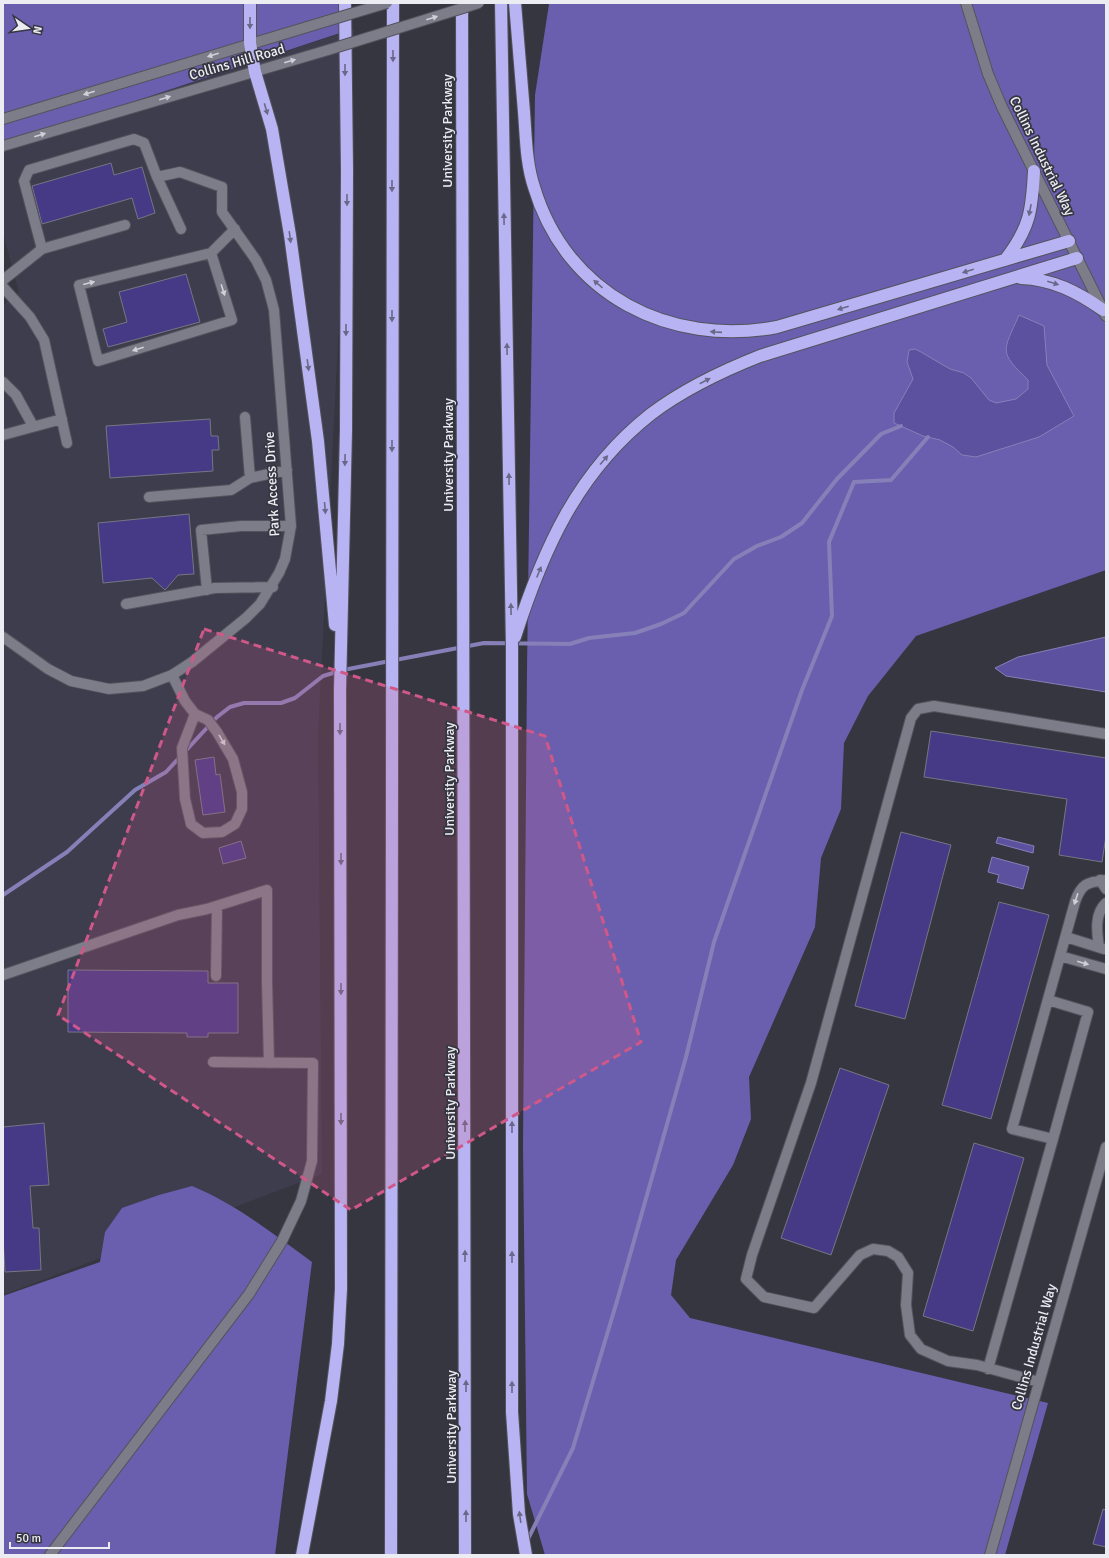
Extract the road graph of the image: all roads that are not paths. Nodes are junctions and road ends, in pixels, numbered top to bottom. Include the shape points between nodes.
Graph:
1 (250, 3) edge
2 (345, 3) edge
3 (387, 3) edge
4 (393, 3) edge
5 (462, 3) edge
6 (479, 3) edge
7 (501, 3) edge
8 (515, 3) edge
9 (966, 3) edge
10 (250, 43) junction
11 (255, 72) junction
12 (3, 119) edge
13 (3, 146) edge
14 (1034, 171) junction
15 (157, 177) junction
16 (125, 225) dead end
17 (181, 229) dead end
18 (235, 229) junction
19 (1069, 242) junction
20 (42, 249) junction
21 (211, 253) junction
22 (1077, 258) junction
23 (1005, 260) junction
24 (1014, 277) junction
25 (3, 280) edge
26 (3, 287) edge
27 (1104, 313) edge
28 (3, 382) edge
29 (245, 416) dead end
30 (62, 419) junction
31 (33, 426) junction
32 (3, 435) edge
33 (68, 443) dead end
34 (287, 470) junction
35 (250, 478) junction
36 (149, 497) dead end
37 (291, 526) junction
38 (273, 587) junction
39 (207, 590) junction
40 (126, 604) dead end
41 (3, 637) edge
42 (512, 648) junction
43 (172, 675) junction
44 (340, 690) junction
45 (195, 714) junction
46 (1106, 734) edge
47 (1103, 880) edge
48 (1106, 889) edge
49 (1106, 903) edge
50 (217, 906) junction
51 (1066, 937) junction
52 (1103, 948) edge
53 (1060, 956) junction
54 (1106, 969) edge
55 (3, 975) edge
56 (216, 976) dead end
57 (1048, 1000) junction
58 (213, 1062) dead end
59 (269, 1062) junction
60 (1053, 1139) junction
61 (1106, 1147) edge
62 (988, 1369) junction
63 (1039, 1382) junction
64 (50, 1555) edge
65 (302, 1555) edge
66 (391, 1555) edge
67 (465, 1555) edge
68 (526, 1555) edge
69 (990, 1555) edge

1 -> 10 highway
2 -> 44 highway via 346,430
3 - 10 street, Collins Hill Road, bridge
4 -> 66 highway
67 -> 5 highway, University Parkway
11 -> 6 street, Collins Hill Road, bridge
42 -> 7 highway
23 -> 8 highway via 758,331 701,331 650,317 628,306 591,279 570,256 545,215 534,187 528,156
9 - 14 street, Collins Industrial Way via 988,74
10 - 11 highway
10 -> 12 street, Collins Hill Road
13 -> 11 street, Collins Hill Road
11 -> 44 highway via 274,137 290,235 318,441
14 - 19 street, Collins Industrial Way
14 -> 23 highway via 1032,200 1026,227
15 - 17 street
15 - 18 street, Park Access Drive via 180,172 222,187 222,212
15 - 20 street via 144,143 134,139 29,170 24,182
16 - 20 street
18 - 21 street
18 - 34 street, Park Access Drive via 266,280 274,310
19 - 22 street, Collins Industrial Way
19 - 23 highway
20 - 25 street
21 -> 21 street via 232,320 98,361 79,285
22 - 24 highway
22 - 27 street, Collins Industrial Way
24 -> 27 highway via 1037,279 1059,285 1080,295
42 -> 24 highway via 533,585 564,516 602,461 652,414 702,382 760,356
26 - 30 street via 30,317 44,340
28 - 31 street via 16,395
29 - 35 street
30 - 31 street
30 - 33 street
31 - 32 street
34 - 35 street
34 - 37 street, Park Access Drive
35 - 36 street via 231,490
37 - 38 street, Park Access Drive via 285,559
37 - 39 street via 241,526 202,530
38 - 39 street
38 - 43 street, Park Access Drive via 246,618
39 - 40 street
41 - 43 street, Park Access Drive via 60,675 96,688 126,689 143,686
68 -> 42 highway via 519,1514 512,1412
43 - 45 street via 185,701
44 -> 65 highway via 341,1289 331,1401
45 -> 45 street via 208,720 217,732 233,759 242,792 242,809 235,824 222,832 203,833 191,824 186,806 182,748
46 - 62 street via 934,706 918,709 911,718 811,1083 746,1279 764,1297 814,1308 860,1255 873,1249 888,1251 898,1257 908,1273 906,1305 910,1335 921,1350 948,1361
47 - 48 street
47 -> 51 street via 1084,885 1078,892
49 - 52 street via 1098,919
50 - 55 street via 178,915
50 - 56 street
50 - 59 street via 267,890
51 - 52 street
51 - 53 street
53 -> 54 street
53 - 57 street
57 - 60 street via 1088,1012
57 - 60 street via 1012,1129
58 - 59 street
59 - 64 street via 313,1063 312,1161 301,1201 282,1241 249,1294
60 - 62 street
61 - 63 street, Collins Industrial Way
62 - 63 street
63 - 69 street, Collins Industrial Way

